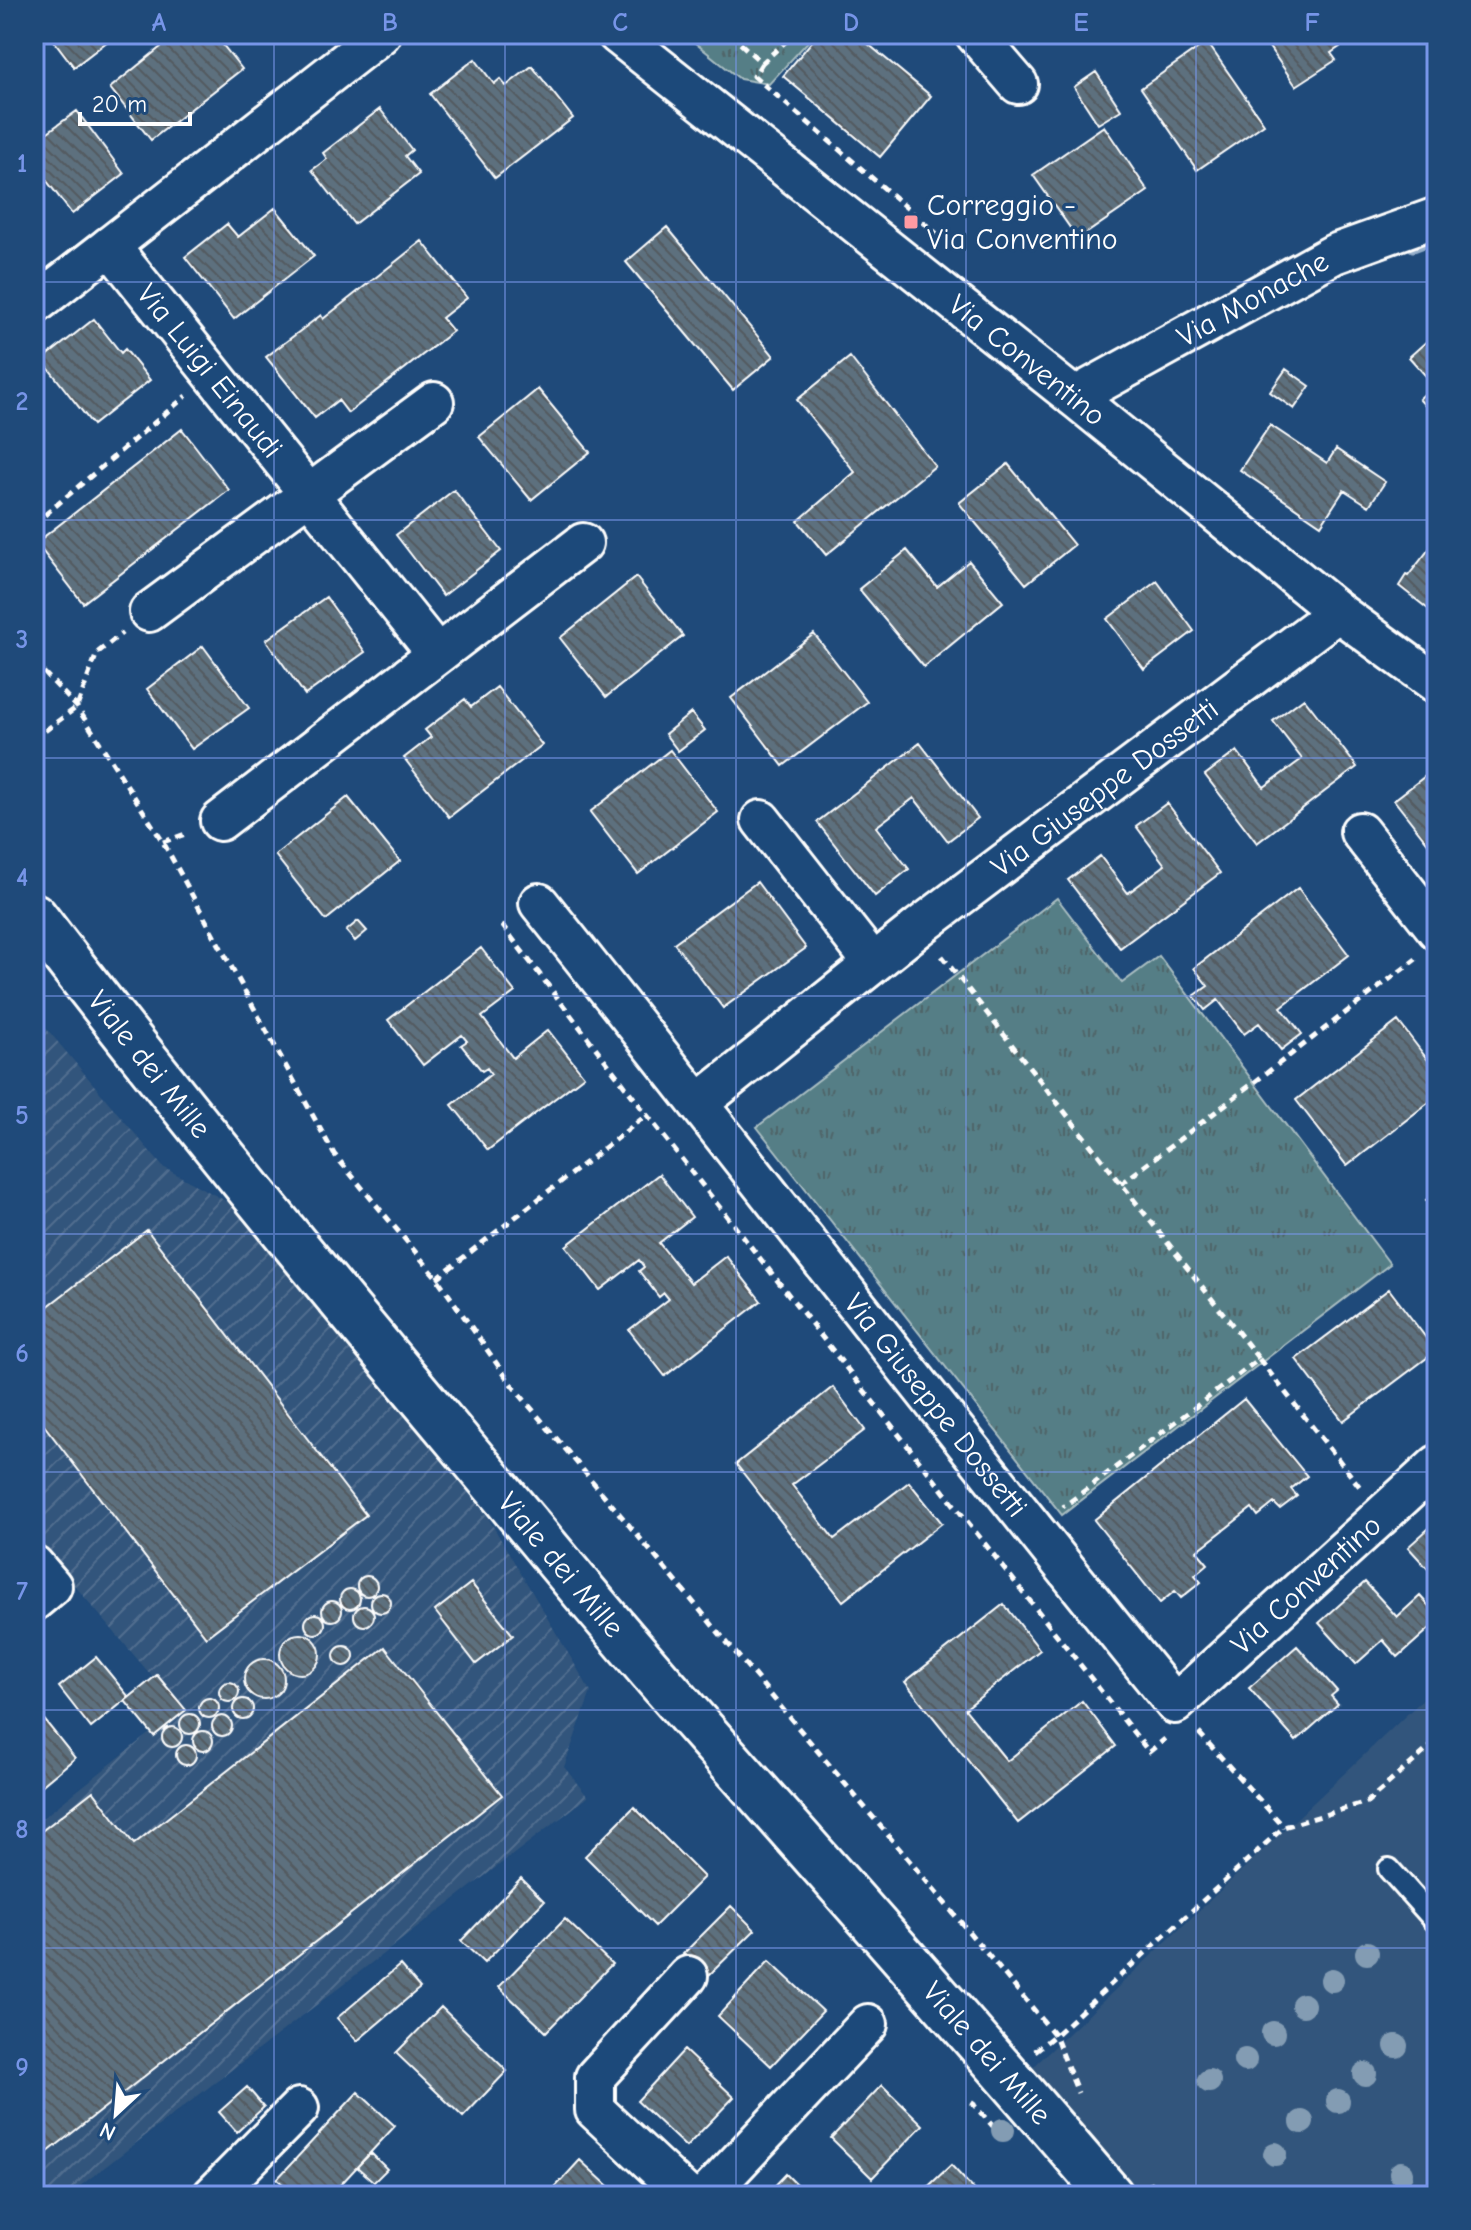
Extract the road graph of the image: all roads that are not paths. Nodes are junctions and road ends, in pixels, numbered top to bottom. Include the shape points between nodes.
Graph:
1 (381, 34) edge
2 (617, 34) edge
3 (975, 34) edge
4 (1018, 84) dead end
5 (1437, 217) edge
6 (110, 246) junction
7 (34, 305) edge
8 (1074, 397) junction
9 (434, 402) dead end
10 (309, 494) junction
11 (583, 543) dead end
12 (149, 612) road end
13 (1338, 612) junction
14 (437, 654) junction
15 (1437, 684) edge
16 (761, 820) dead end
17 (220, 821) dead end
18 (1360, 832) dead end
19 (539, 903) dead end
20 (34, 916) edge
21 (1431, 942) edge
22 (873, 963) junction
23 (692, 1094) junction
24 (1437, 1465) edge
25 (34, 1565) edge
26 (34, 1601) edge
27 (1181, 1713) joint
28 (1389, 1869) dead end
29 (1437, 1923) edge
30 (688, 1976) dead end
31 (868, 2024) dead end
32 (299, 2108) dead end
33 (1127, 2185) edge
34 (212, 2196) edge
35 (687, 2196) edge
36 (706, 2196) edge

1 - 6 street
2 - 8 street, Via Conventino
3 - 4 street
5 - 8 street, Via Monache via 1334,254
6 - 7 street
6 - 10 street, Via Luigi Einaudi
8 - 13 street, Via Conventino
9 - 10 street
10 - 12 street
10 - 14 street, Via Luigi Einaudi
11 - 14 street
13 - 15 street, Via Conventino
13 - 22 street, Via Giuseppe Dossetti
14 - 17 street
16 - 22 street
18 - 21 street
19 - 23 street, Via Giuseppe Dossetti
20 - 33 main road, Viale dei Mille via 324,1282 683,1708 985,2050
22 - 23 street, Via Giuseppe Dossetti
23 - 27 street, Via Giuseppe Dossetti
24 - 27 street, Via Conventino
25 - 26 street via 52,1586
28 - 29 lane
30 - 35 street via 595,2077 595,2110
31 - 36 street
32 - 34 street

